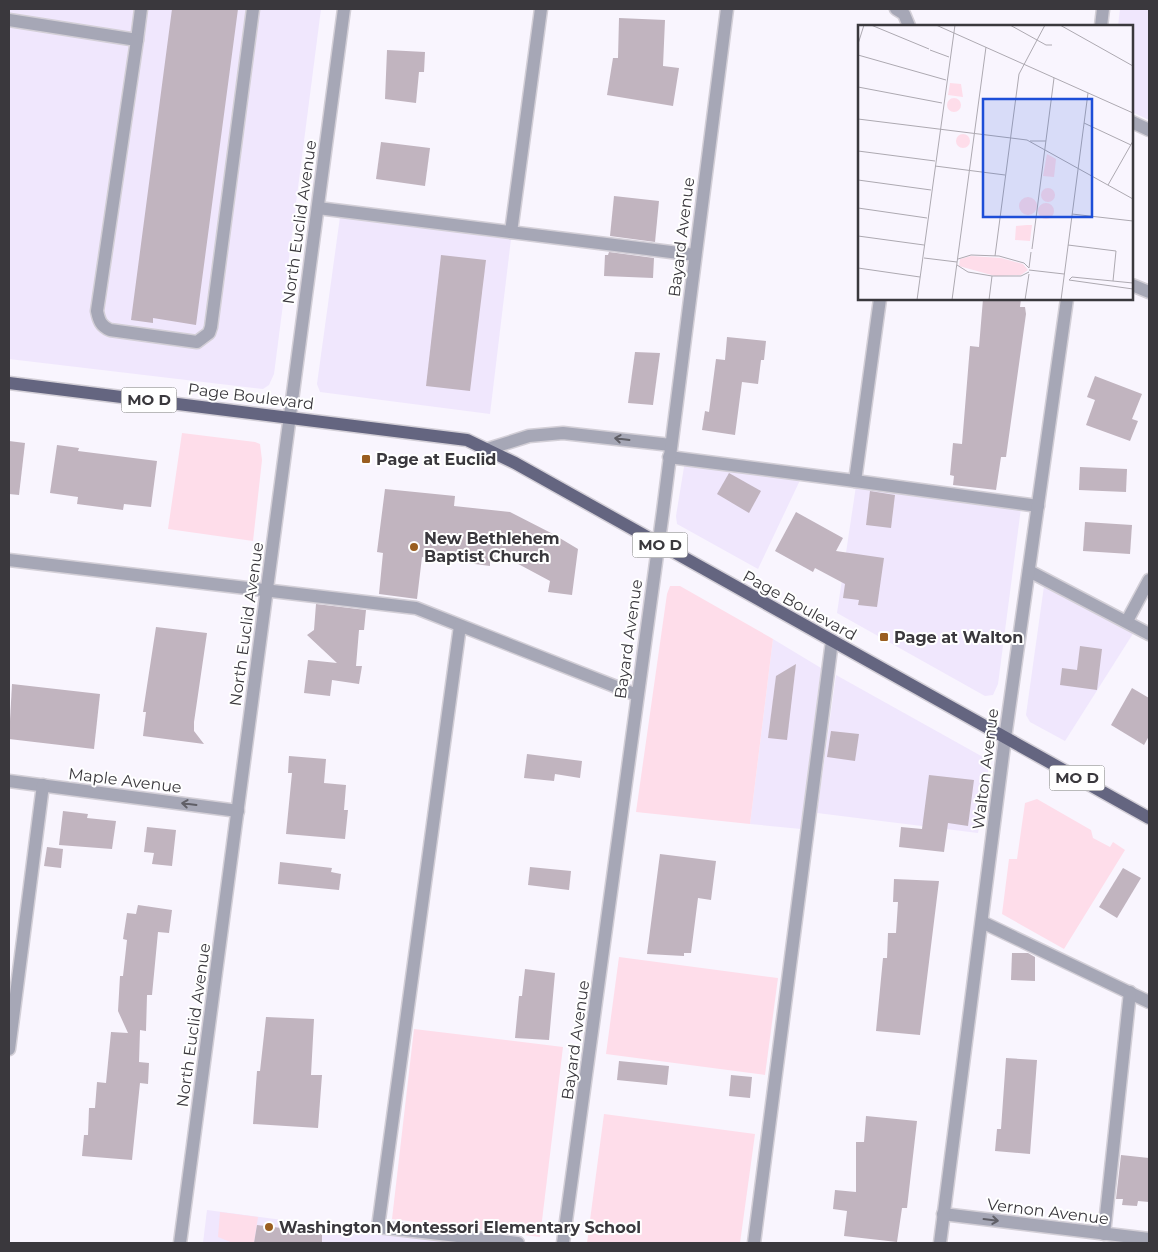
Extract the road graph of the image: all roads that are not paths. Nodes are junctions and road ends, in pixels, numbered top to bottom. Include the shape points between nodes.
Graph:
1 (141, 9) edge
2 (253, 9) edge
3 (344, 9) edge
4 (541, 9) edge
5 (727, 9) edge
6 (896, 9) edge
7 (1103, 9) edge
8 (9, 20) edge
9 (909, 25) edge
10 (1101, 25) edge
11 (137, 40) junction
12 (1133, 122) edge
13 (1149, 130) edge
14 (318, 208) junction
15 (511, 232) junction
16 (695, 254) junction
17 (1133, 285) edge
18 (1149, 292) edge
19 (880, 300) edge
20 (1067, 300) edge
21 (9, 383) edge
22 (290, 418) junction
23 (488, 449) junction
24 (670, 451) junction
25 (855, 480) junction
26 (1038, 506) junction
27 (658, 544) junction
28 (9, 560) edge
29 (1028, 571) junction
30 (1149, 580) edge
31 (267, 591) junction
32 (1127, 621) junction
33 (460, 626) junction
34 (1149, 634) edge
35 (832, 641) junction
36 (638, 695) junction
37 (1005, 738) junction
38 (9, 781) edge
39 (43, 785) junction
40 (238, 811) junction
41 (1149, 818) edge
42 (982, 922) junction
43 (1130, 992) junction
44 (1149, 1002) edge
45 (9, 1049) edge
46 (943, 1214) junction
47 (1104, 1234) junction
48 (1149, 1239) edge
49 (180, 1243) edge
50 (518, 1243) edge
51 (564, 1243) edge
52 (754, 1243) edge
53 (940, 1243) edge

1 - 11 street
2 - 11 street via 212,326 209,333 197,342 110,330 103,326 97,311
3 - 14 street, North Euclid Avenue
4 - 15 street
5 - 16 street, Bayard Avenue
6 - 9 street via 904,14
7 - 10 street
8 - 11 street
12 - 13 street
14 - 15 street
14 - 22 street, North Euclid Avenue
15 - 16 street
16 - 24 street, Bayard Avenue
17 - 18 street
19 - 25 street
20 - 26 street, Walton Avenue
21 - 22 main road, Page Boulevard / MO D
22 - 23 main road, Page Boulevard / MO D via 444,436 467,440
22 - 31 street, North Euclid Avenue
24 -> 23 street via 563,433 529,436
23 - 27 main road, Page Boulevard / MO D
24 - 25 street
24 - 27 street, Bayard Avenue
25 - 26 street
26 - 29 street, Walton Avenue
27 - 35 main road, Page Boulevard / MO D
27 - 36 street, Bayard Avenue
28 - 31 street
29 - 32 street
29 - 37 street, Walton Avenue
30 - 32 street
31 - 33 street via 416,608
31 - 40 street, North Euclid Avenue
32 - 34 street
33 - 36 street
33 - 50 street via 378,1227
35 - 37 main road, Page Boulevard / MO D
35 - 52 street
36 - 51 street, Bayard Avenue
37 - 41 main road, Page Boulevard / MO D
37 - 42 street, Walton Avenue
38 - 39 street, Maple Avenue
40 -> 39 street, Maple Avenue
39 - 45 street
40 - 49 street, North Euclid Avenue
42 - 43 street
42 - 46 street, Walton Avenue
43 - 44 street
43 - 47 street
46 -> 47 street, Vernon Avenue
46 - 53 street, Walton Avenue
47 - 48 street, Vernon Avenue

